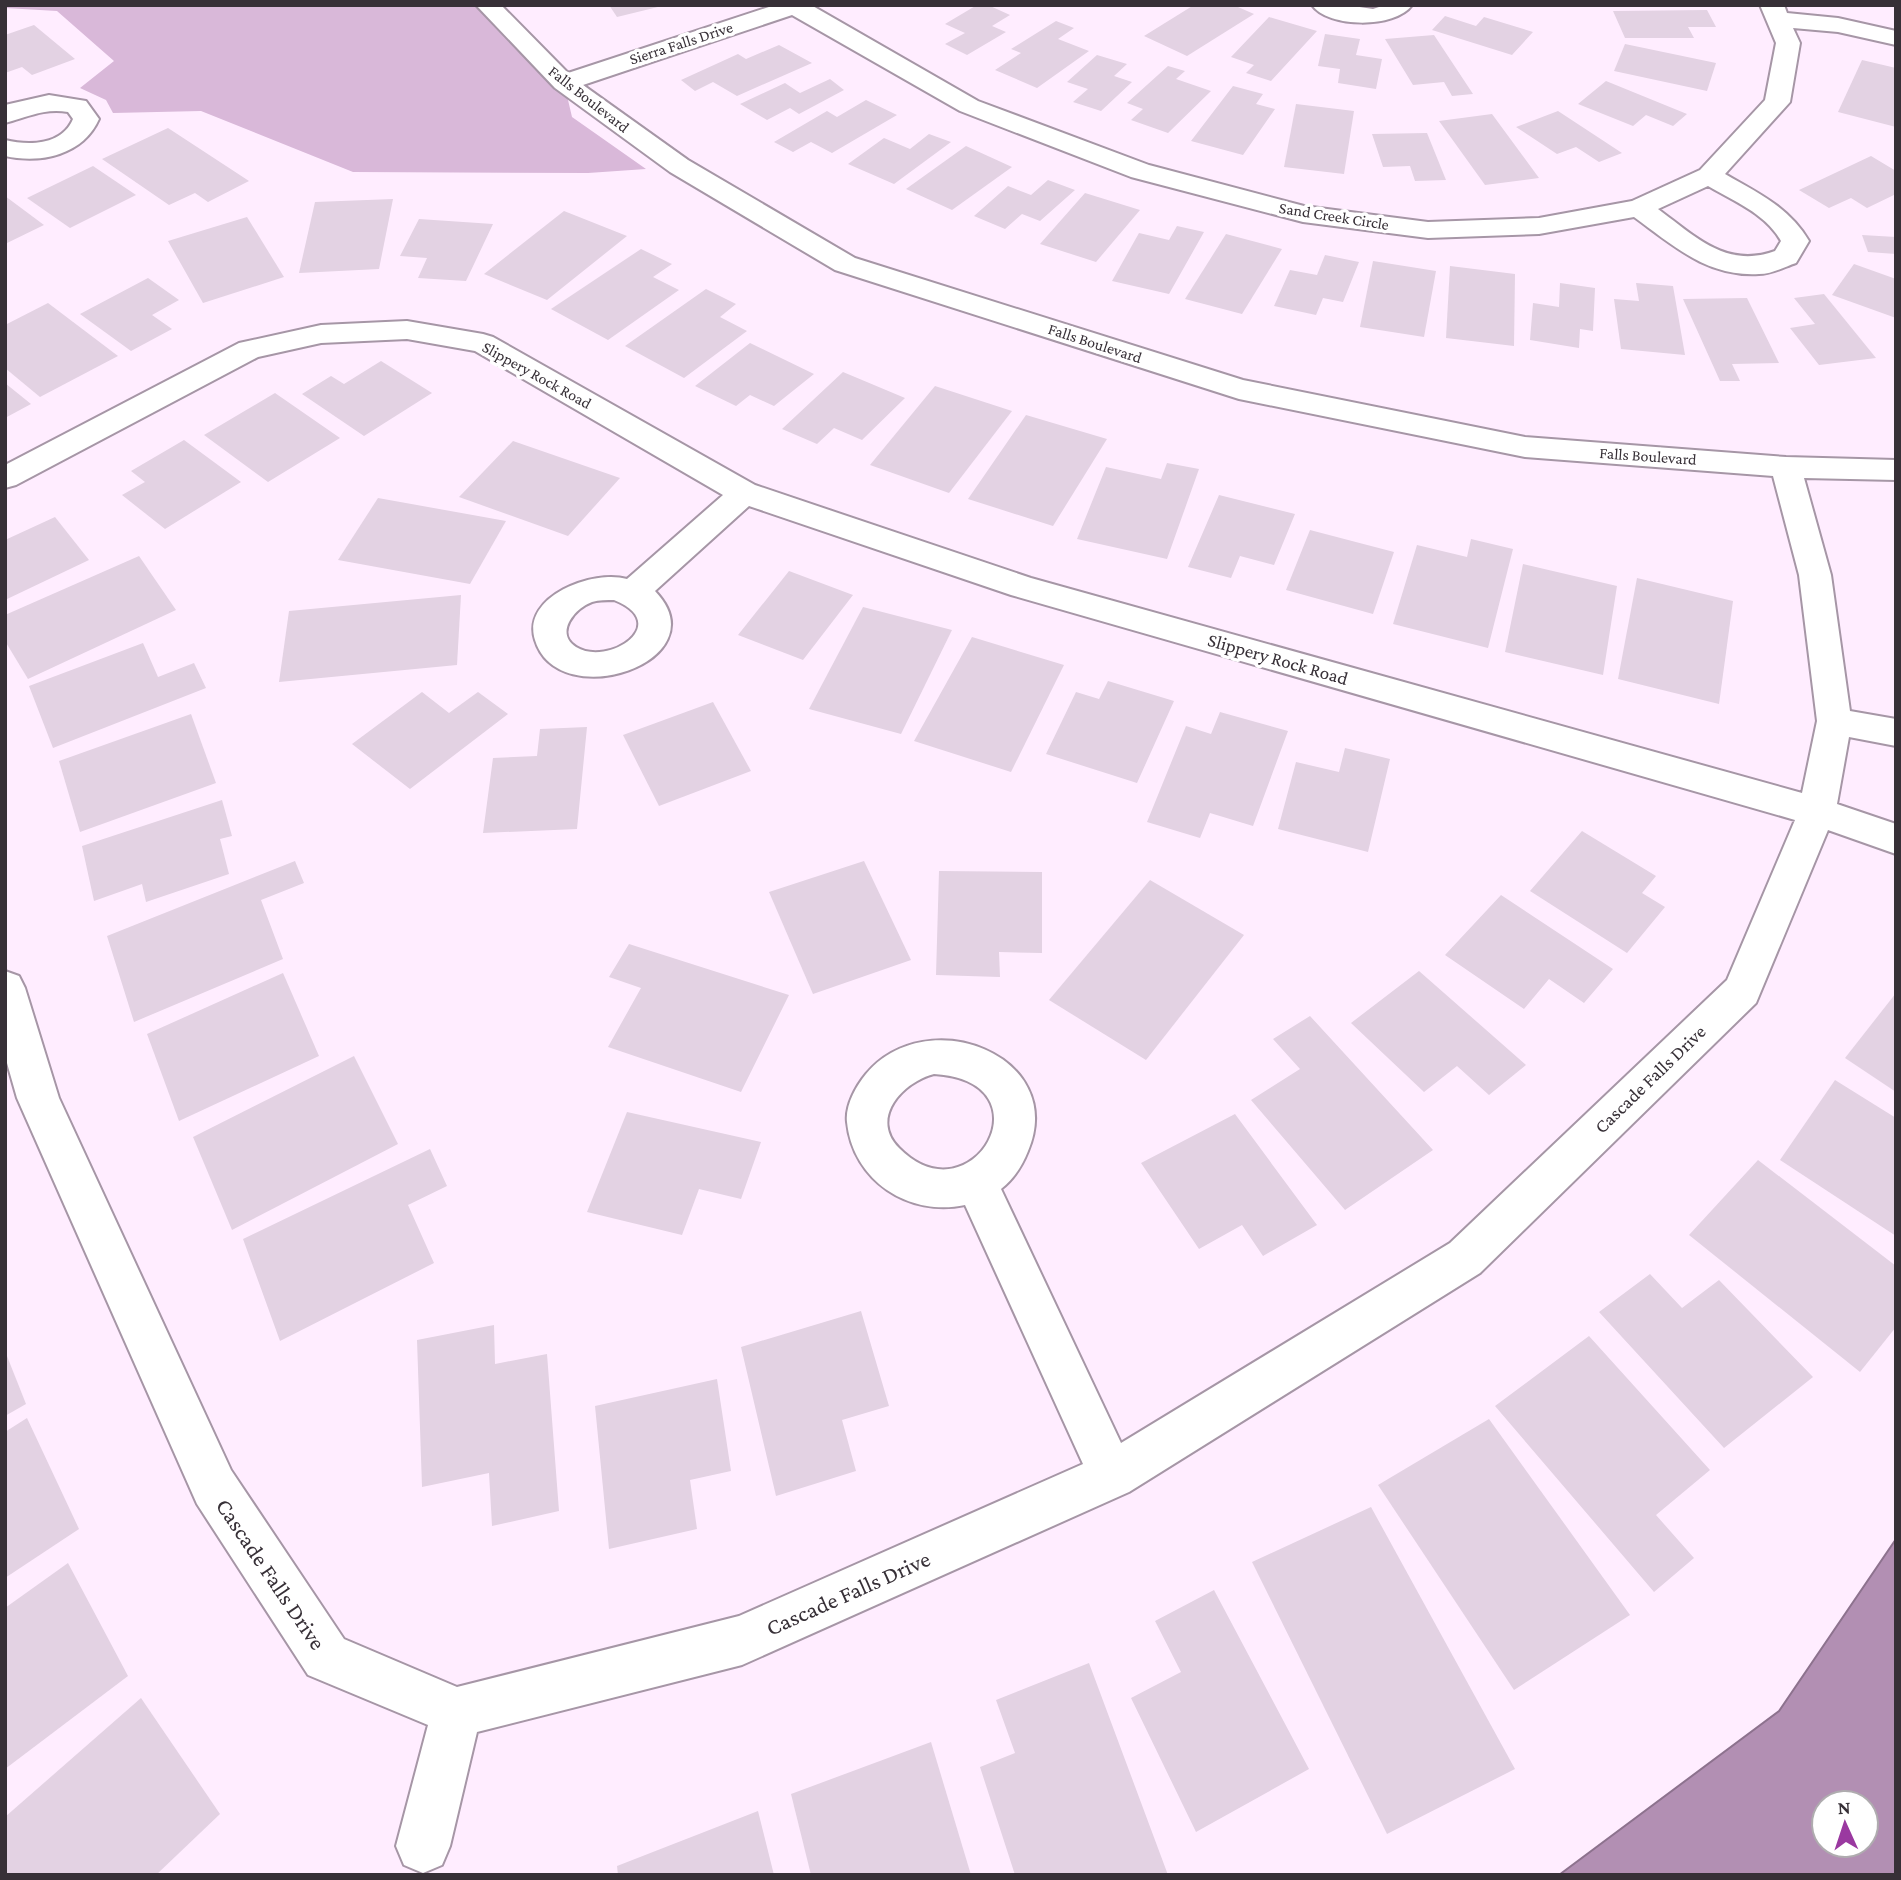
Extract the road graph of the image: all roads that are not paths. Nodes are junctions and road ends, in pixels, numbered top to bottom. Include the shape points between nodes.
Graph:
1 (488, 5) edge
2 (1324, 5) edge
3 (1400, 5) edge
4 (794, 6) edge
5 (1776, 12) edge
6 (1896, 38) edge
7 (564, 82) junction
8 (5, 115) edge
9 (5, 148) edge
10 (1709, 176) junction
11 (1639, 208) junction
12 (1896, 450) edge
13 (1786, 467) junction
14 (1896, 470) edge
15 (5, 478) edge
16 (744, 493) junction
17 (634, 592) dead end
18 (1834, 721) junction
19 (1896, 733) edge
20 (1817, 812) junction
21 (1896, 839) edge
22 (5, 988) edge
23 (976, 1182) dead end
24 (1112, 1475) junction
25 (457, 1712) junction
26 (423, 1846) dead end

1 - 7 street, Falls Boulevard
2 - 3 street via 1361,17
4 - 7 street, Sierra Falls Drive
4 - 11 street, Sand Creek Circle via 969,106 1140,171 1303,214 1428,230 1539,226
5 - 6 street
5 - 10 street, Sand Creek Circle via 1788,43 1777,102
7 - 13 street, Falls Boulevard via 679,166 845,264 1226,385 1525,447
8 - 9 street via 50,102 77,106 86,118 78,134 54,146 25,152
10 - 11 street, Sand Creek Circle
10 - 11 street via 1790,229 1795,242 1786,257 1761,266 1703,255
12 - 13 street, Falls Boulevard
13 - 14 street, Falls Boulevard
13 - 18 street, Cascade Falls Drive via 1815,575
15 - 16 street, Slippery Rock Road via 249,350 321,334 407,330 483,343
16 - 17 street
16 - 20 street, Slippery Rock Road via 1023,587
18 - 19 street
18 - 20 street, Cascade Falls Drive
20 - 21 street, Slippery Rock Road
20 - 24 street, Cascade Falls Drive via 1742,991 1465,1258
22 - 25 street, Cascade Falls Drive via 38,1098 214,1487 326,1657
23 - 24 street
24 - 25 street, Cascade Falls Drive via 742,1640
25 - 26 street

